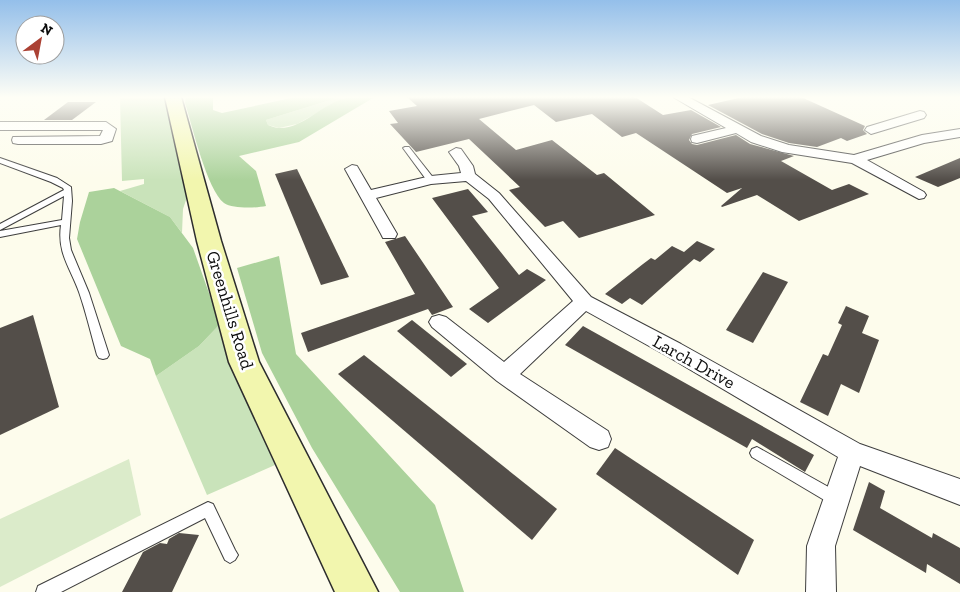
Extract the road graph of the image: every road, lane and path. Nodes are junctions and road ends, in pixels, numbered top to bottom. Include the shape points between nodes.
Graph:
1 (179, 125) edge
2 (730, 125) edge
3 (888, 125) joint
4 (0, 126) edge
5 (738, 129) junction
6 (871, 130) dead end
7 (960, 133) edge
8 (922, 139) junction
9 (18, 140) dead end
10 (697, 140) dead end
11 (407, 148) dead end
12 (456, 152) dead end
13 (855, 159) junction
14 (0, 160) edge
15 (352, 169) dead end
16 (469, 176) junction
17 (431, 180) junction
18 (68, 191) junction
19 (368, 195) junction
20 (919, 195) dead end
21 (66, 222) junction
22 (0, 227) edge
23 (0, 234) edge
24 (389, 234) dead end
25 (584, 302) junction
26 (439, 322) dead end
27 (103, 355) dead end
28 (505, 375) junction
29 (599, 440) dead end
30 (852, 452) junction
31 (757, 453) dead end
32 (960, 492) edge
33 (837, 499) junction
34 (230, 555) dead end
35 (44, 592) edge
36 (357, 592) edge
37 (821, 592) edge

1 - 36 street, Greenhills Road via 244,362
2 - 5 street
3 - 6 street
3 - 8 street
4 - 9 street via 106,126 110,129 107,138 101,140
5 - 10 street
5 - 13 street via 787,149
7 - 8 street
8 - 13 street
11 - 17 lane
12 - 16 street, Larch Drive
13 - 20 street
14 - 18 lane via 54,180
15 - 19 street
16 - 17 street
16 - 25 street, Larch Drive via 494,196
17 - 19 street
18 - 21 lane
18 - 22 lane
19 - 24 street
21 - 23 lane
21 - 27 lane via 64,237 70,266 81,284
25 - 28 street
25 - 30 street, Larch Drive
26 - 28 street
28 - 29 street
30 - 32 street, Larch Drive
30 - 33 street
31 - 33 lane
33 - 37 street via 821,546
34 - 35 lane via 208,509

